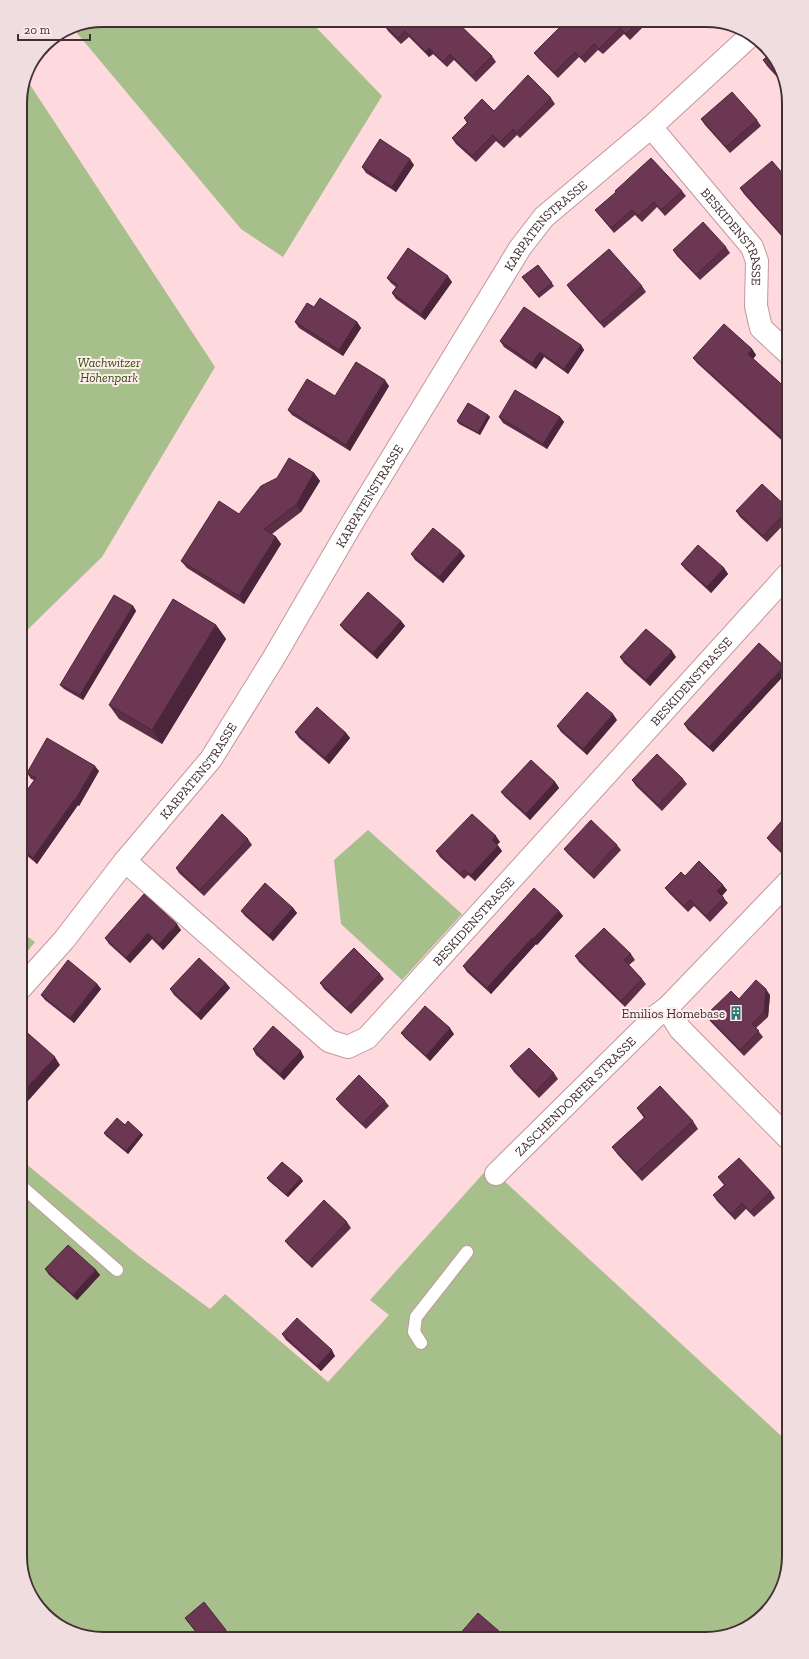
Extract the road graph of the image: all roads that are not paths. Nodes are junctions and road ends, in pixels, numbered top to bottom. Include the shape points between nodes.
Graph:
1 (747, 39) edge
2 (651, 127) junction
3 (782, 348) edge
4 (782, 581) edge
5 (125, 861) junction
6 (782, 888) edge
7 (27, 981) edge
8 (667, 1008) junction
9 (782, 1132) edge
10 (496, 1174) dead end
11 (27, 1192) edge
12 (466, 1252) dead end
13 (118, 1270) dead end
14 (421, 1343) dead end

1 - 2 street, KARPATENSTRASSE
2 - 3 street, BESKIDENSTRASSE via 752,247 757,261 756,306 761,328
2 - 5 street, KARPATENSTRASSE via 544,217 520,248 211,759
4 - 5 street, BESKIDENSTRASSE via 367,1038 348,1047 329,1041
5 - 7 street, KARPATENSTRASSE via 64,940
6 - 8 street, ZASCHENDORFER STRASSE
8 - 9 street via 680,1029
8 - 10 street, ZASCHENDORFER STRASSE
11 - 13 lane
12 - 14 lane via 416,1317 414,1332

